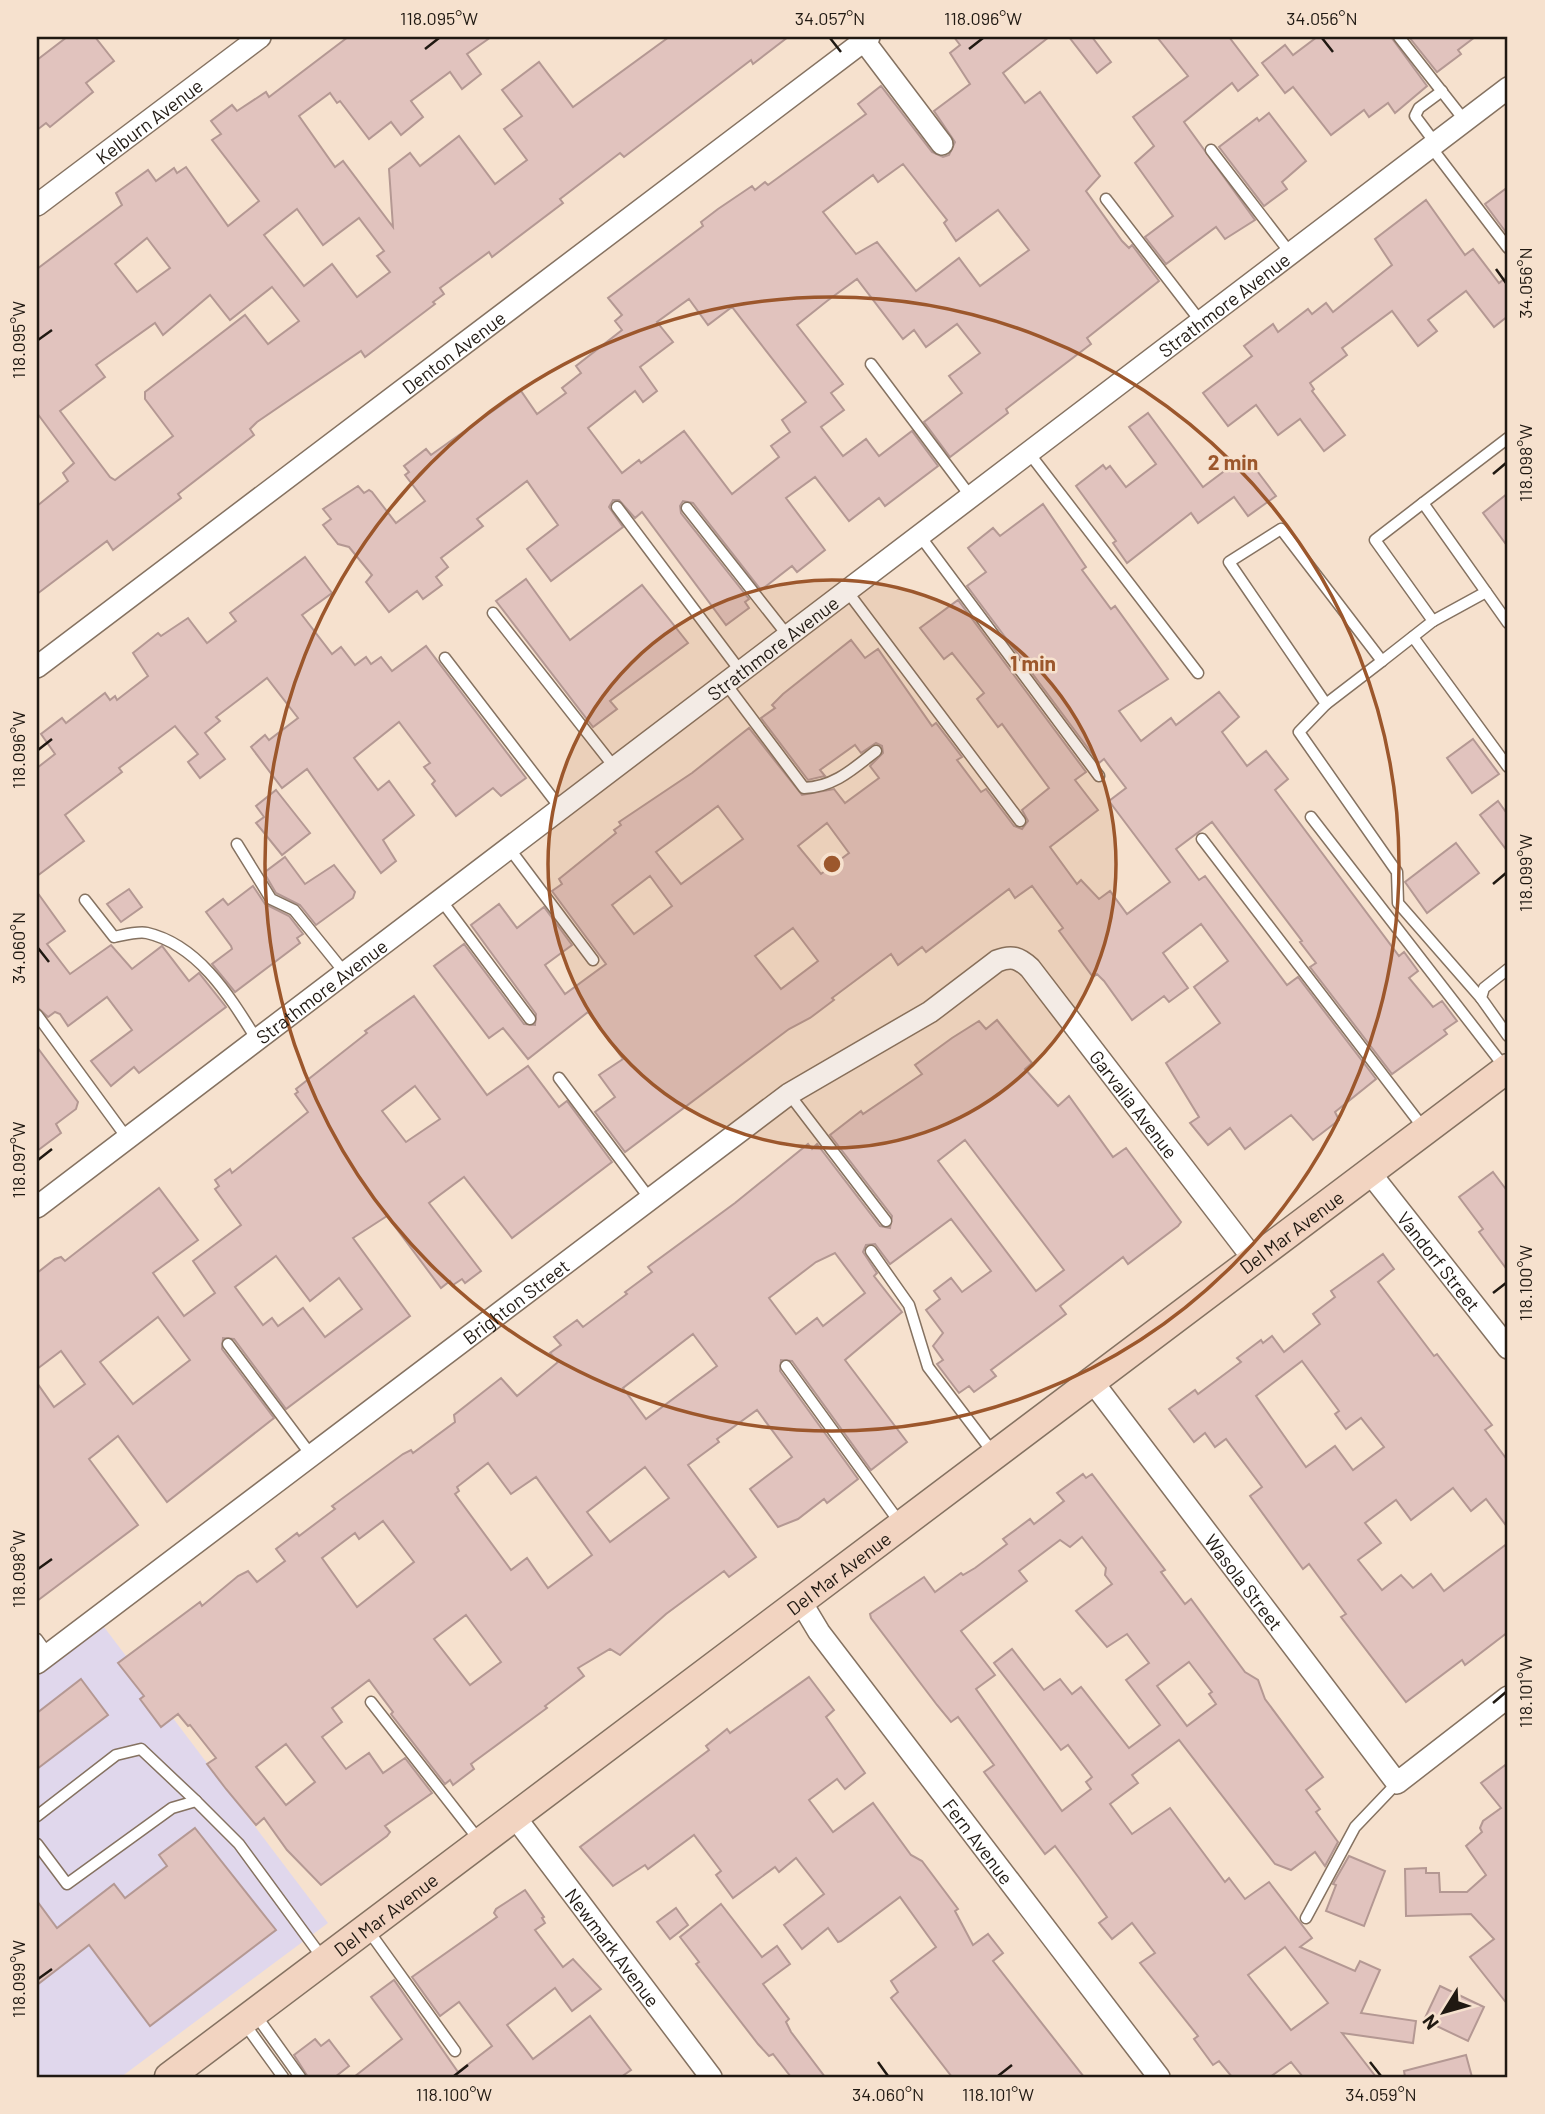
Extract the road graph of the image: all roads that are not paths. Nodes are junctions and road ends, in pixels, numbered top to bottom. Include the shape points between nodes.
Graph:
1 (260, 37) edge
2 (1399, 37) edge
3 (867, 39) edge
4 (1508, 88) edge
5 (1442, 91) junction
6 (1465, 121) junction
7 (942, 145) dead end
8 (1434, 145) junction
9 (1211, 150) dead end
10 (1106, 199) dead end
11 (37, 205) edge
12 (1508, 248) edge
13 (1291, 254) junction
14 (1201, 323) junction
15 (871, 364) dead end
16 (1508, 438) edge
17 (1029, 453) junction
18 (971, 497) junction
19 (1423, 503) junction
20 (617, 507) dead end
21 (687, 508) dead end
22 (920, 536) junction
23 (847, 591) junction
24 (1486, 592) junction
25 (493, 613) dead end
26 (1433, 621) junction
27 (1508, 623) edge
28 (788, 636) junction
29 (1413, 637) junction
30 (445, 658) dead end
31 (1382, 661) junction
32 (37, 667) edge
33 (1198, 673) dead end
34 (733, 678) junction
35 (1326, 704) junction
36 (876, 751) dead end
37 (1508, 767) edge
38 (615, 768) junction
39 (1099, 776) dead end
40 (561, 809) junction
41 (1311, 817) dead end
42 (1020, 821) dead end
43 (1202, 839) dead end
44 (237, 844) dead end
45 (509, 849) junction
46 (85, 900) dead end
47 (441, 900) junction
48 (1008, 957) joint
49 (593, 960) dead end
50 (1508, 969) edge
51 (345, 973) junction
52 (1482, 998) junction
53 (37, 1015) edge
54 (530, 1019) dead end
55 (1508, 1036) edge
56 (257, 1040) junction
57 (1507, 1068) edge
58 (559, 1077) dead end
59 (789, 1094) junction
60 (1427, 1132) junction
61 (127, 1139) junction
62 (1370, 1173) junction
63 (650, 1199) junction
64 (38, 1205) edge
65 (886, 1221) dead end
66 (871, 1251) dead end
67 (1255, 1261) junction
68 (228, 1344) dead end
69 (1508, 1348) edge
70 (786, 1366) dead end
71 (1092, 1381) junction
72 (994, 1454) junction
73 (311, 1455) junction
74 (902, 1525) junction
75 (801, 1602) junction
76 (40, 1652) edge
77 (1508, 1697) edge
78 (371, 1702) dead end
79 (1396, 1783) junction
80 (196, 1801) junction
81 (37, 1816) edge
82 (515, 1817) junction
83 (481, 1843) junction
84 (37, 1844) edge
85 (1306, 1918) dead end
86 (366, 1927) junction
87 (324, 1960) junction
88 (248, 2017) junction
89 (455, 2050) dead end
90 (170, 2077) edge
91 (283, 2077) edge
92 (300, 2077) edge
93 (710, 2077) edge
94 (1159, 2077) edge

1 - 11 street, Kelburn Avenue
2 - 5 lane
3 - 7 street
3 - 32 street, Denton Avenue
4 - 6 street, Strathmore Avenue
5 - 6 lane
5 - 8 lane via 1415,116
6 - 8 street, Strathmore Avenue
8 - 12 lane
8 - 13 street, Strathmore Avenue
9 - 13 lane
10 - 14 lane
13 - 14 street, Strathmore Avenue
14 - 17 street, Strathmore Avenue
15 - 18 lane
16 - 19 lane
17 - 18 street, Strathmore Avenue
17 - 33 lane
18 - 22 street, Strathmore Avenue
19 - 24 lane
19 - 26 lane via 1375,540
20 - 34 lane
21 - 28 lane
22 - 23 street, Strathmore Avenue
22 - 39 lane
23 - 28 street, Strathmore Avenue
23 - 42 lane
24 - 26 lane
24 - 27 lane
25 - 38 lane
26 - 29 lane
28 - 34 street, Strathmore Avenue
29 - 31 lane
29 - 37 lane
30 - 40 lane
31 - 35 lane
31 - 35 lane via 1281,528 1229,562
34 - 36 lane via 803,788 822,787 844,777
34 - 38 street, Strathmore Avenue
35 - 52 lane via 1298,732 1397,872 1398,903
38 - 40 street, Strathmore Avenue
40 - 45 street, Strathmore Avenue
41 - 57 lane
43 - 60 lane
44 - 51 lane via 271,899 295,910
45 - 47 street, Strathmore Avenue
45 - 49 lane
46 - 56 lane via 114,937 145,932 191,952
47 - 51 street, Strathmore Avenue
47 - 54 lane
48 - 59 street, Brighton Street via 930,1012
48 - 67 street, Garvalia Avenue via 1019,958 1030,968
50 - 52 lane via 1484,988
51 - 56 street, Strathmore Avenue
52 - 55 lane
53 - 61 lane
56 - 61 street, Strathmore Avenue
57 - 60 main road, Del Mar Avenue
58 - 63 lane
59 - 63 street, Brighton Street
59 - 65 lane
60 - 62 main road, Del Mar Avenue
61 - 64 street, Strathmore Avenue
62 - 67 main road, Del Mar Avenue
62 - 69 street, Vandorf Street
63 - 73 street, Brighton Street
66 - 72 lane via 909,1305 928,1367
67 - 71 main road, Del Mar Avenue
68 - 73 lane
70 - 74 lane
71 - 72 main road, Del Mar Avenue
71 - 79 street, Wasola Street
72 - 74 main road, Del Mar Avenue
73 - 76 street, Brighton Street
74 - 75 main road, Del Mar Avenue
75 - 82 main road, Del Mar Avenue
75 - 94 street, Fern Avenue via 816,1628
77 - 79 street
78 - 83 lane
79 - 85 lane via 1355,1827
80 - 81 lane via 141,1749 116,1755
80 - 84 lane via 172,1808 67,1884
80 - 87 lane via 239,1844
82 - 83 main road, Del Mar Avenue
82 - 93 street, Newmark Avenue
83 - 86 main road, Del Mar Avenue
86 - 87 main road, Del Mar Avenue
86 - 89 lane
87 - 88 main road, Del Mar Avenue
88 - 90 main road, Del Mar Avenue
88 - 91 lane
88 - 92 lane

